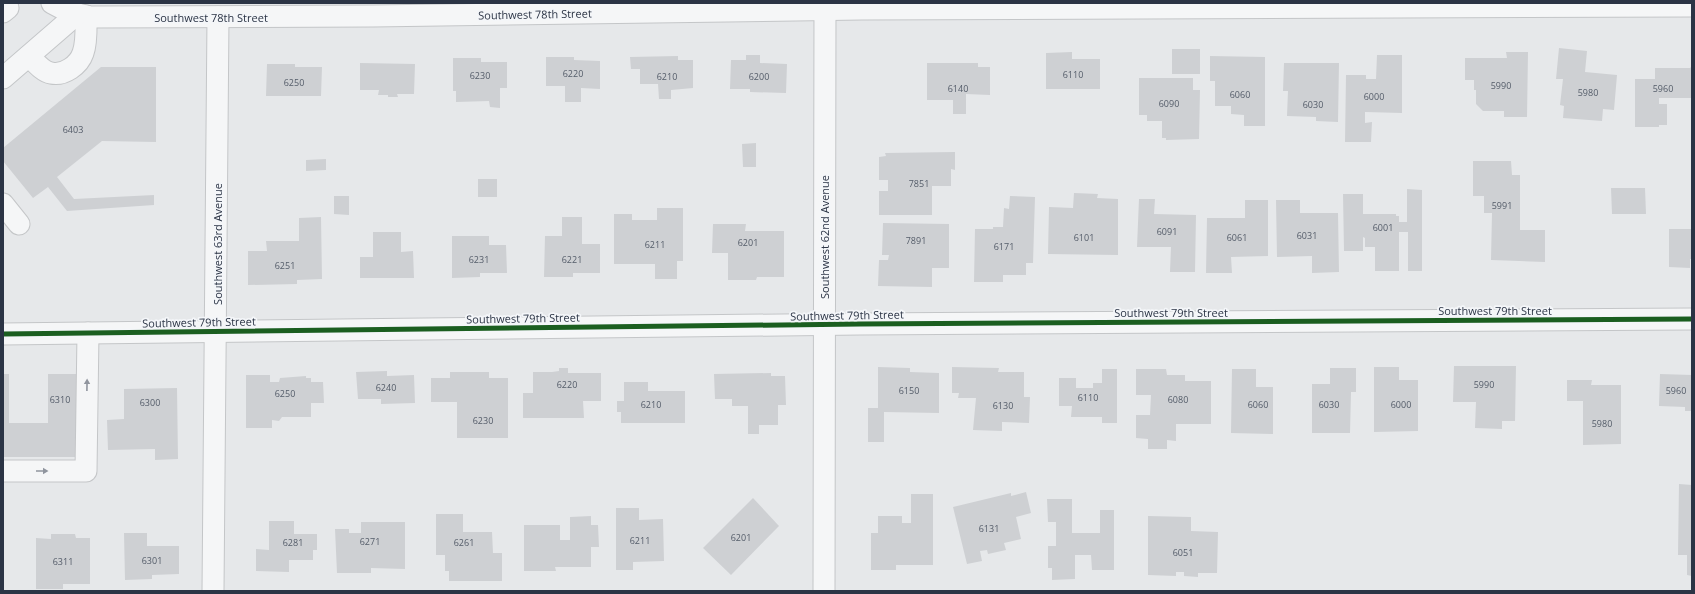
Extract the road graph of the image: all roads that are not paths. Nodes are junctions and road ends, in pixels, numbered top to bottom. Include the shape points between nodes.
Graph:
1 (4, 3) edge
2 (52, 3) edge
3 (1434, 5) edge
4 (825, 6) edge
5 (1130, 6) edge
6 (1692, 6) edge
7 (721, 7) edge
8 (533, 8) edge
9 (627, 8) edge
10 (373, 9) edge
11 (408, 9) edge
12 (511, 9) edge
13 (3, 12) edge
14 (226, 12) edge
15 (82, 15) junction
16 (29, 56) junction
17 (3, 78) edge
18 (3, 204) edge
19 (19, 224) dead end
20 (1692, 319) edge
21 (824, 325) junction
22 (216, 331) junction
23 (88, 333) junction
24 (3, 334) edge
25 (3, 471) edge
26 (214, 591) edge
27 (824, 591) edge

1 - 13 street via 8,8
2 - 15 street, Southwest 78th Street
3 - 5 street, Southwest 78th Street
3 - 6 street, Southwest 78th Street
4 - 5 street, Southwest 78th Street
4 - 7 street, Southwest 78th Street
4 - 21 street, Southwest 62nd Avenue
7 - 9 street, Southwest 78th Street
8 - 9 street, Southwest 78th Street
8 - 12 street, Southwest 78th Street
10 - 11 street, Southwest 78th Street
10 - 14 street, Southwest 78th Street
11 - 12 street, Southwest 78th Street
14 - 15 street, Southwest 78th Street
14 - 22 street, Southwest 63rd Avenue
15 - 16 street
15 - 16 street via 83,54 72,68 59,74 52,74
16 - 17 street
18 - 19 street
20 - 21 street, Southwest 79th Street
21 - 22 street, Southwest 79th Street
21 - 27 street, Southwest 62nd Avenue
22 - 23 street, Southwest 79th Street
22 - 26 street, Southwest 63rd Avenue
23 - 24 street, Southwest 79th Street
25 -> 23 street via 86,471

